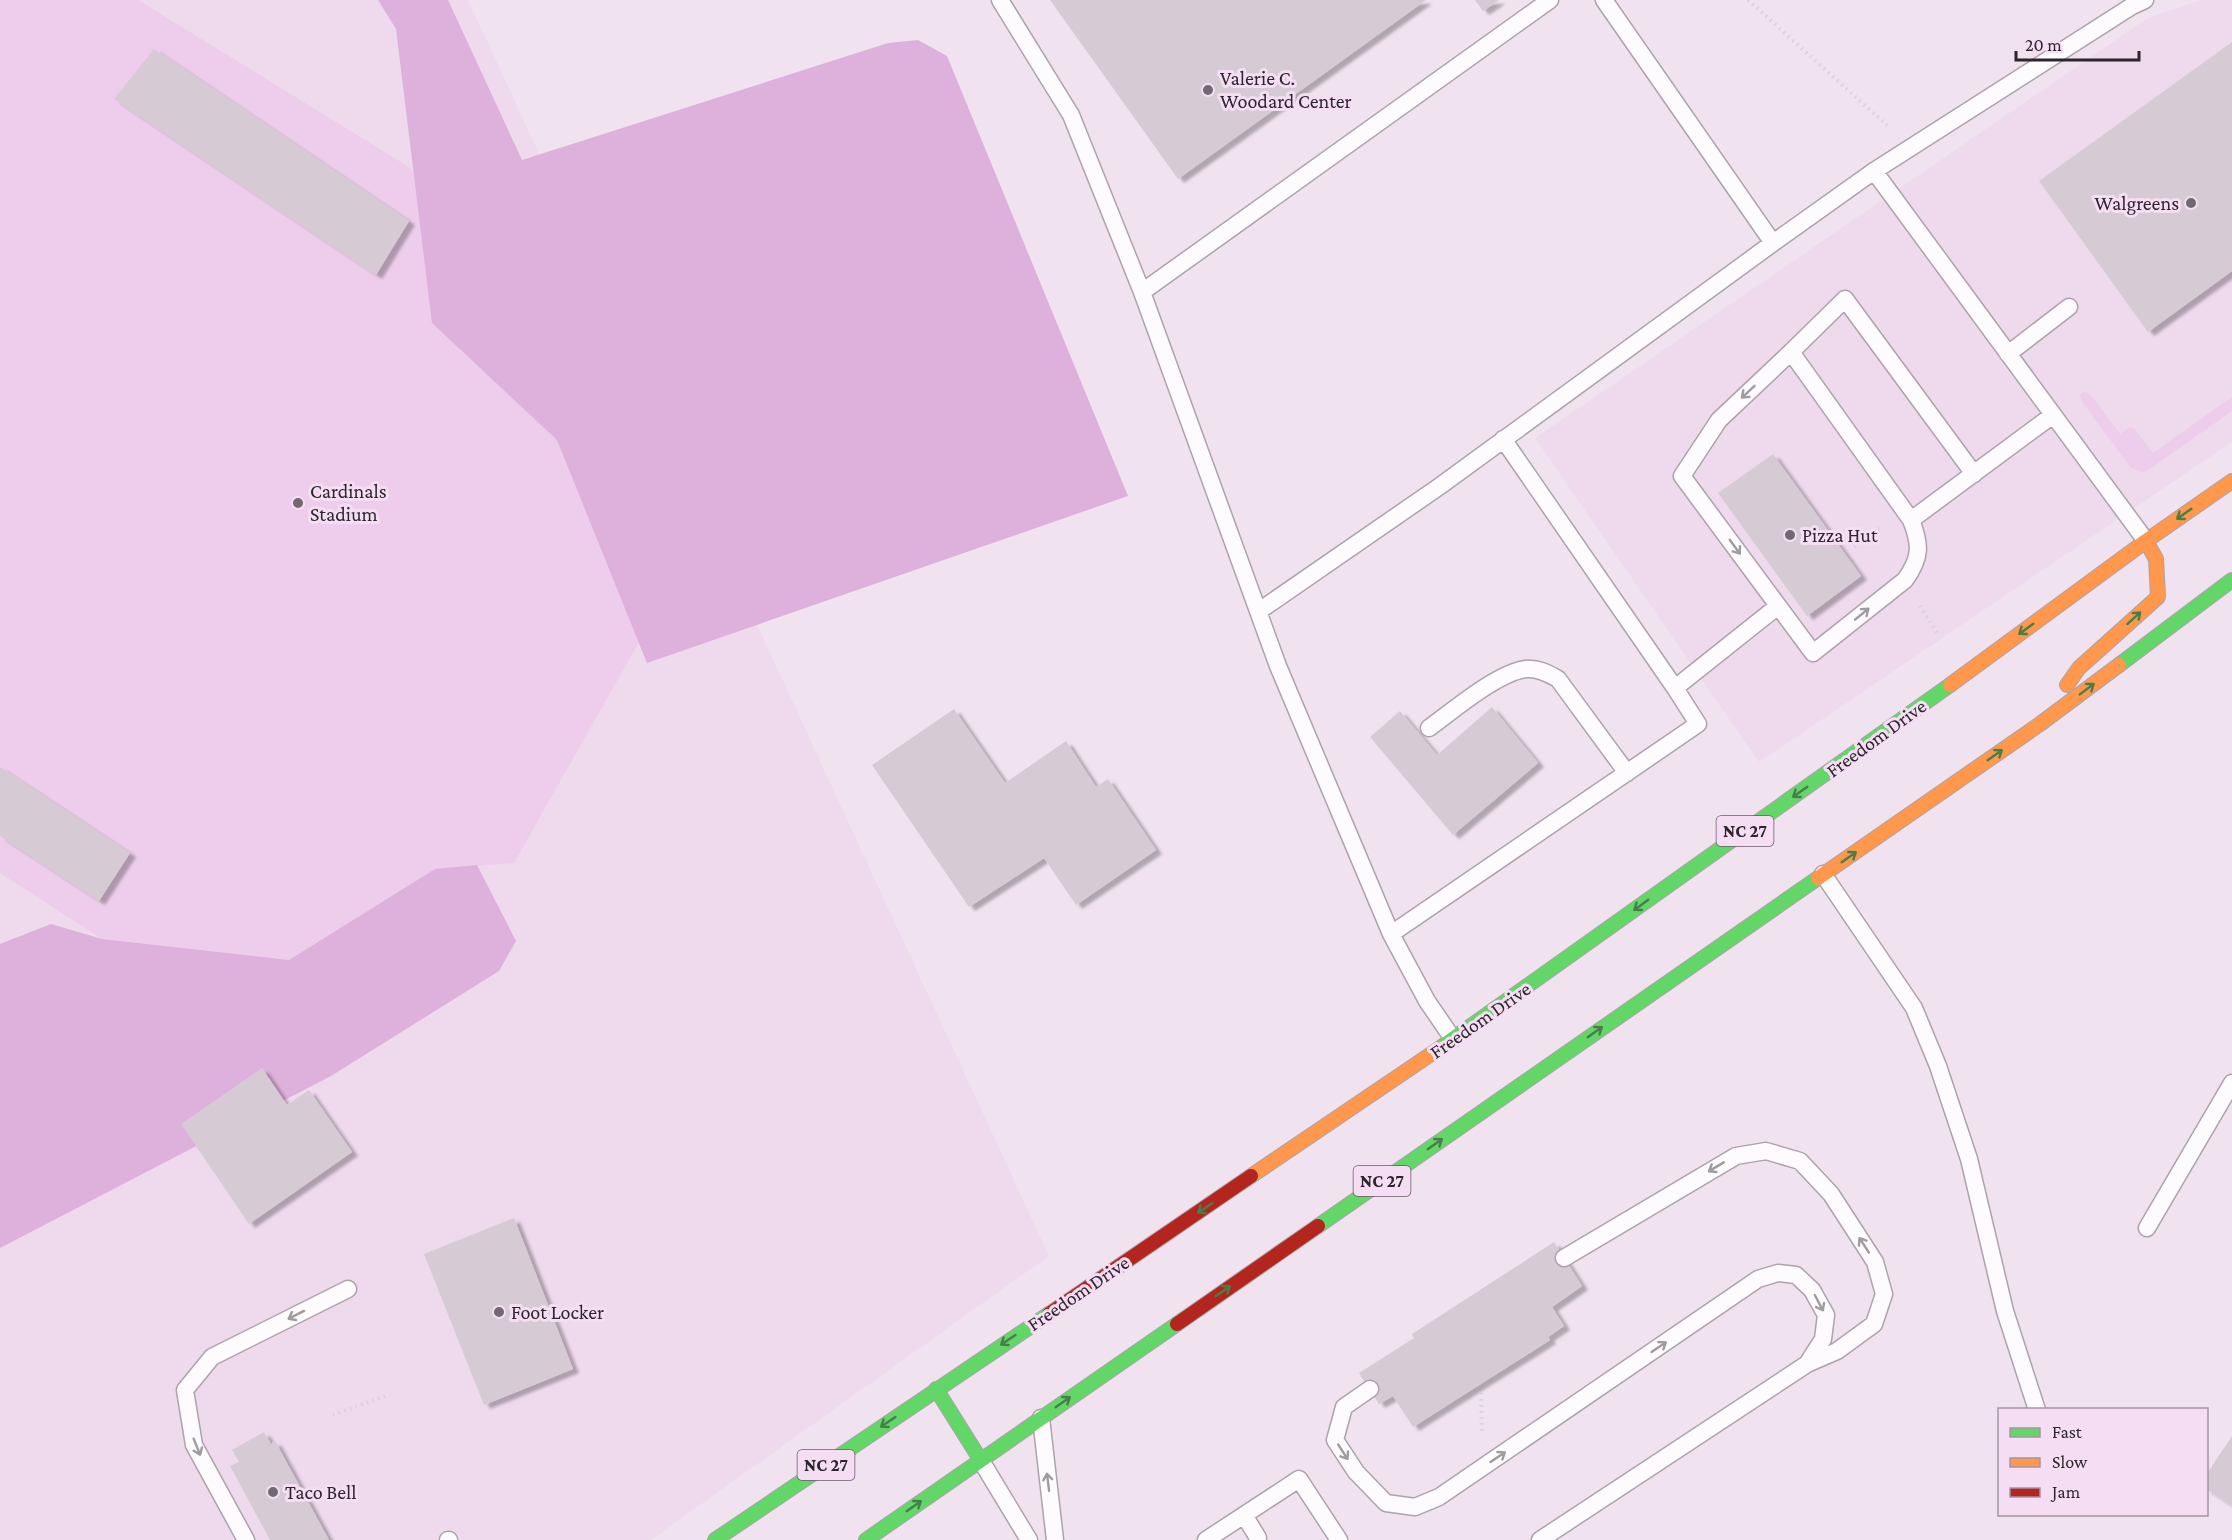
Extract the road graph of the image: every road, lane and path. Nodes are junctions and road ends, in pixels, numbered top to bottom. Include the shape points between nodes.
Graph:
1 (1000, 0) edge
2 (1550, 0) edge
3 (1604, 0) edge
4 (1748, 0) edge
5 (2145, 0) edge
6 (1911, 147) junction
7 (1874, 171) junction
8 (1773, 243) junction
9 (1142, 292) junction
10 (2068, 307) dead end
11 (1791, 352) junction
12 (2008, 354) junction
13 (2053, 415) junction
14 (1503, 439) junction
15 (1974, 474) junction
16 (2232, 481) edge
17 (1911, 520) junction
18 (2146, 541) junction
19 (2232, 580) edge
20 (1914, 597) dead end
21 (1778, 606) junction
22 (1259, 611) junction
23 (1939, 636) dead end
24 (1675, 688) junction
25 (2040, 724) junction
26 (1429, 728) dead end
27 (1627, 773) junction
28 (1823, 874) junction
29 (1391, 934) junction
30 (1453, 1039) junction
31 (2232, 1083) edge
32 (2147, 1228) dead end
33 (1564, 1258) dead end
34 (348, 1288) dead end
35 (1806, 1364) junction
36 (936, 1389) junction
37 (1370, 1389) dead end
38 (388, 1395) dead end
39 (2036, 1408) edge
40 (333, 1415) dead end
41 (1041, 1418) junction
42 (980, 1459) junction
43 (1244, 1515) junction
44 (1258, 1538) dead end
45 (246, 1540) edge
46 (715, 1540) edge
47 (866, 1540) edge
48 (1029, 1540) edge
49 (1055, 1540) edge
50 (1206, 1540) edge
51 (1339, 1540) edge
52 (1540, 1540) edge

1 - 9 lane via 1071,115
2 - 9 lane
3 - 8 lane
4 - 6 path
5 - 6 lane
6 - 7 lane
7 - 8 lane
7 - 12 lane
8 - 14 lane
9 - 22 lane
10 - 12 lane
11 - 15 lane via 1845,299
11 - 17 lane
11 -> 21 lane via 1719,420 1682,476
12 - 13 lane
13 - 15 lane
13 - 18 lane
14 - 22 lane
14 - 24 lane
15 - 17 lane
16 -> 18 main road, Freedom Drive / NC 27
21 -> 17 lane via 1813,653 1905,580 1919,551
25 -> 18 main road via 2079,668 2158,597 2156,559
18 -> 30 main road, Freedom Drive / NC 27 via 1872,742
25 -> 19 main road, NC 27
20 - 23 path
21 - 24 lane
22 - 29 lane via 1278,666
24 - 27 lane via 1698,724
28 -> 25 main road, NC 27
26 - 27 lane via 1510,673 1544,671 1558,679
27 - 29 lane
28 - 39 lane via 1914,1008 1938,1066 1969,1159 2005,1311
41 -> 28 main road, NC 27
29 - 30 lane via 1427,1001
30 -> 36 main road, Freedom Drive / NC 27
31 - 32 lane
35 -> 33 lane via 1837,1351 1874,1324 1884,1294 1875,1262 1831,1194 1800,1161 1766,1151 1736,1156
34 -> 45 lane via 212,1357 185,1390 194,1444
37 -> 35 lane via 1344,1407 1335,1440 1356,1472 1386,1503 1415,1507 1439,1497 1758,1279 1778,1273 1796,1275 1812,1290 1826,1315 1823,1339
35 - 52 lane
36 - 42 main road
36 -> 46 main road, Freedom Drive / NC 27
38 - 40 path
41 - 42 main road, NC 27
49 -> 41 lane
47 -> 42 main road, NC 27
42 - 48 lane
43 - 44 lane
43 - 50 lane
43 - 51 lane via 1299,1479

